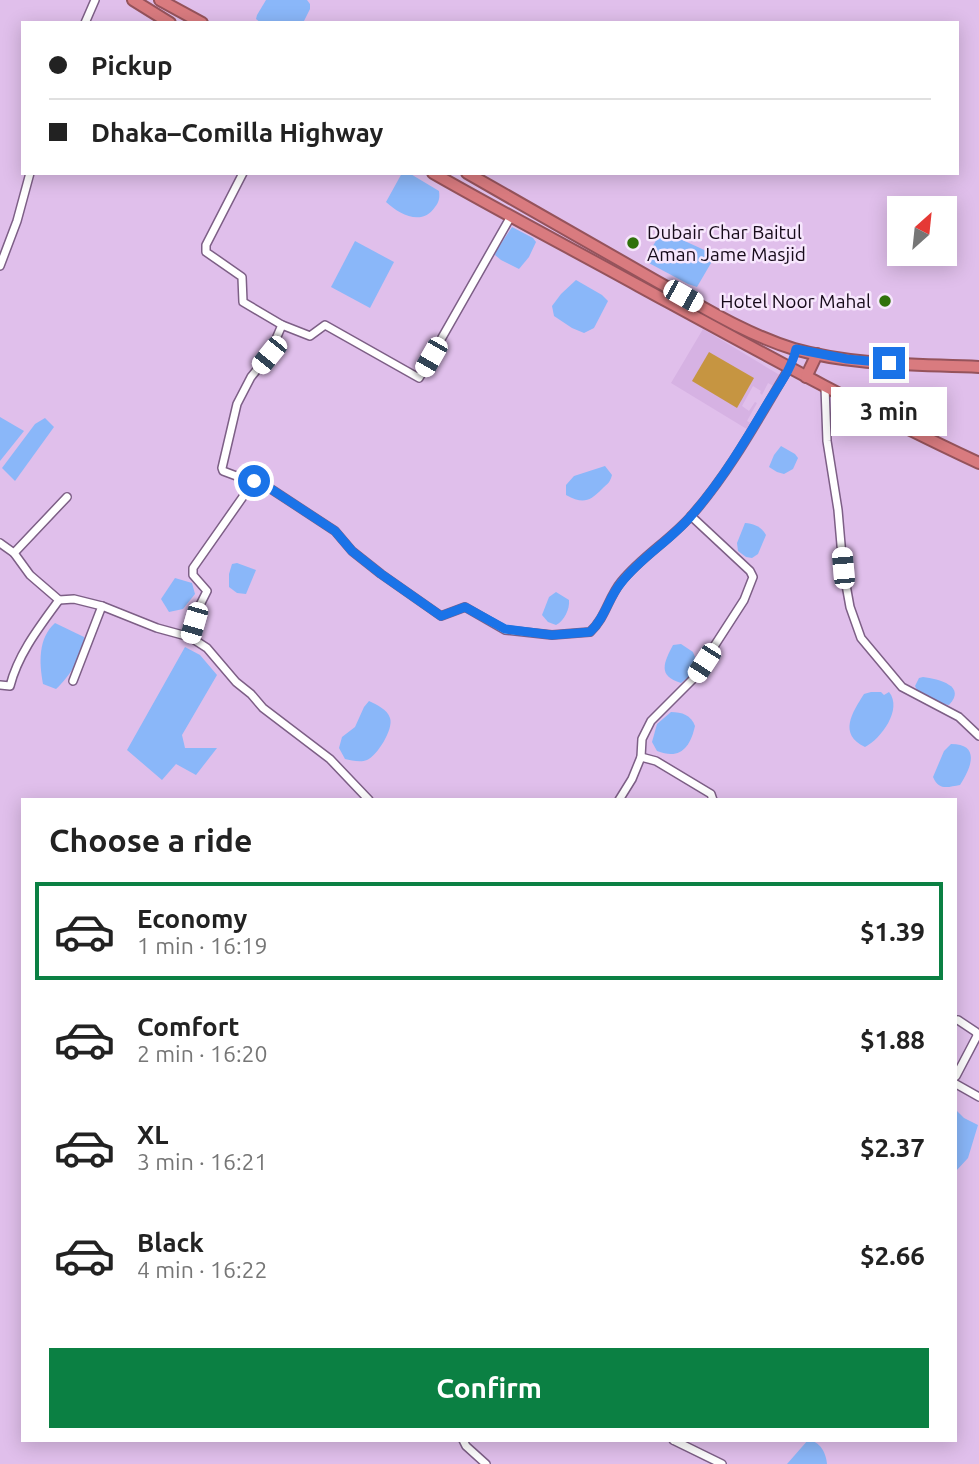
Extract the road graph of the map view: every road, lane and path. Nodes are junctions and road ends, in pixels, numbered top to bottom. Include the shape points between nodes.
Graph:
1 (95, 0) edge
2 (133, 0) edge
3 (160, 0) edge
4 (86, 21) edge
5 (167, 21) edge
6 (198, 21) edge
7 (29, 175) edge
8 (242, 175) edge
9 (436, 175) edge
10 (471, 175) edge
11 (510, 218) junction
12 (0, 266) edge
13 (282, 325) junction
14 (796, 349) junction
15 (817, 354) junction
16 (979, 367) edge
17 (789, 368) junction
18 (806, 377) junction
19 (825, 387) junction
20 (979, 463) edge
21 (254, 481) junction
22 (67, 497) dead end
23 (691, 516) junction
24 (0, 543) edge
25 (14, 553) junction
26 (59, 600) junction
27 (102, 606) junction
28 (190, 637) junction
29 (73, 681) dead end
30 (0, 685) edge
31 (979, 736) edge
32 (641, 757) junction
33 (367, 798) edge
34 (620, 798) edge
35 (712, 798) edge
36 (958, 1020) dead end
37 (957, 1074) edge
38 (957, 1085) edge
39 (979, 1097) edge
40 (464, 1442) edge
41 (677, 1442) edge
42 (486, 1464) edge
43 (722, 1464) edge

1 - 4 street
2 - 5 highway
3 - 6 highway
7 - 12 street
8 - 13 street via 206,252 243,277 243,302
9 - 11 highway
10 - 14 highway via 705,308
11 - 13 street via 419,378 325,325 310,335
11 - 17 highway
13 - 21 street via 269,355 237,404 222,468
14 - 15 highway
14 - 17 highway
15 - 16 highway
15 - 18 highway
17 - 18 highway
17 - 23 street
18 - 19 highway
19 - 20 highway
19 - 31 street via 843,568 861,638 902,687 959,717
21 - 23 street via 335,531 352,551 441,616 465,607 505,629 552,635 590,632 600,623 619,584
21 - 28 street via 193,568 193,575 207,591
22 - 25 street
23 - 32 street via 753,577 744,600 693,679 651,721 642,738
24 - 25 street
25 - 26 street via 30,575
26 - 27 street
26 - 30 street via 36,631 10,686
27 - 28 street
27 - 29 street
28 - 33 street via 207,648 263,708 330,759
32 - 34 street
32 - 35 street via 656,761
36 - 37 street via 977,1035
38 - 39 street
40 - 42 street
41 - 43 street

